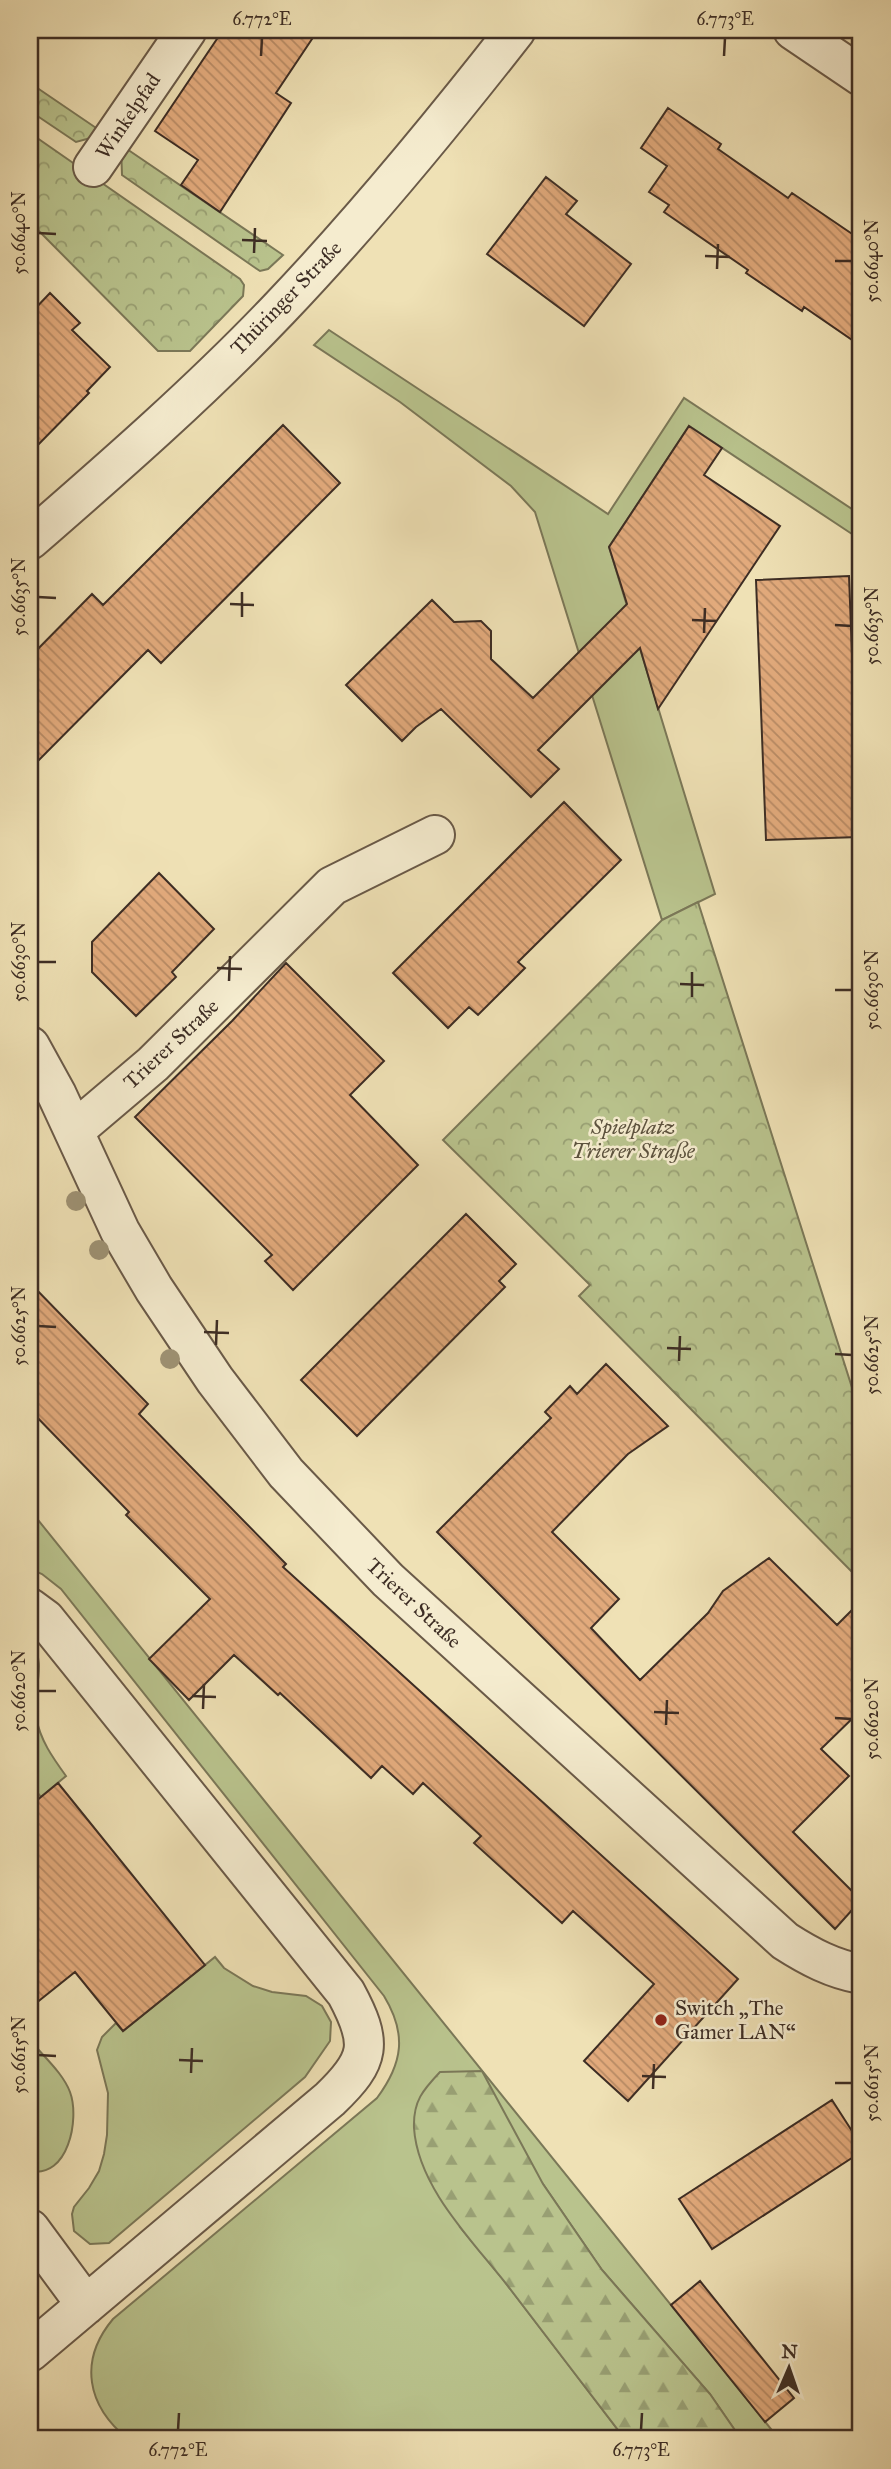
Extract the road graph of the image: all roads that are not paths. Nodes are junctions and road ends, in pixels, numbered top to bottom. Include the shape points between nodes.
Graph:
1 (187, 30) edge
2 (516, 30) edge
3 (793, 30) edge
4 (861, 76) edge
5 (93, 167) dead end
6 (30, 540) edge
7 (435, 835) dead end
8 (30, 1046) edge
9 (74, 1131) junction
10 (30, 1608) edge
11 (861, 1974) edge
12 (30, 2230) edge
13 (86, 2305) junction
14 (30, 2352) edge

1 - 5 street, Winkelpfad
2 - 6 street, Thüringer Straße via 353,228 277,310 178,407
3 - 4 street
7 - 9 street, Trierer Straße via 332,886 153,1064
8 - 9 street, Trierer Straße
9 - 11 street, Trierer Straße via 154,1289 252,1429 324,1516 388,1580 785,1941 834,1968
10 - 13 street via 45,1619 346,1993 364,2038 358,2070 330,2099
12 - 13 street
13 - 14 street

